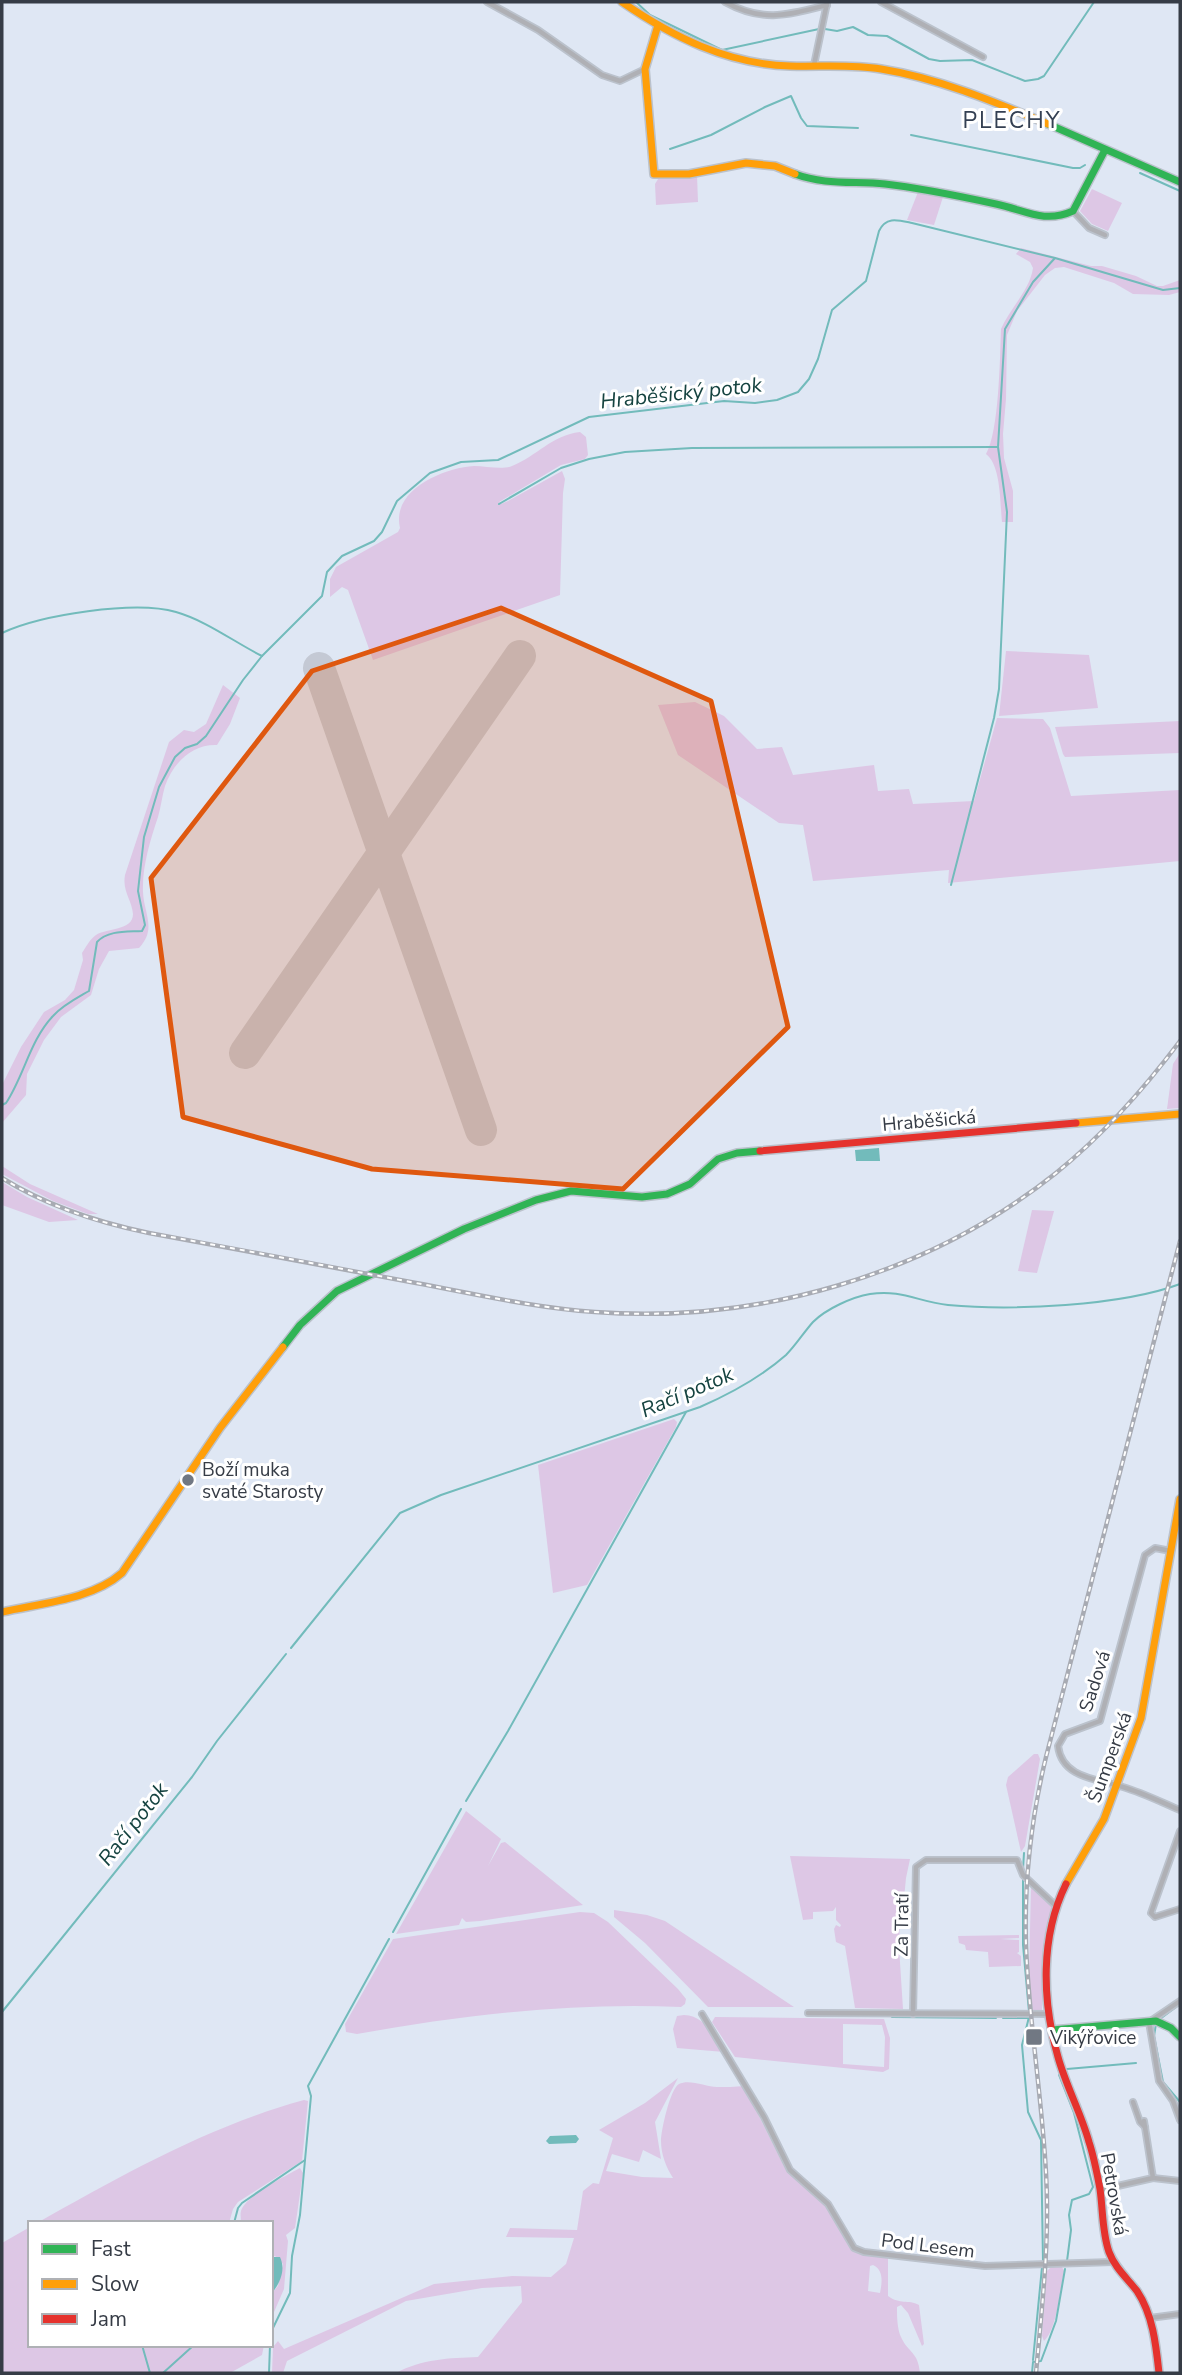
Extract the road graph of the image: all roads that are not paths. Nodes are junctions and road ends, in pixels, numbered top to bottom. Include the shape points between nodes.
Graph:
1 (487, 2) edge
2 (622, 2) edge
3 (725, 2) edge
4 (881, 2) edge
5 (827, 3) edge
6 (658, 26) junction
7 (983, 57) dead end
8 (814, 65) junction
9 (645, 69) junction
10 (1105, 150) junction
11 (1180, 182) edge
12 (1073, 211) junction
13 (1104, 234) dead end
14 (1180, 1114) edge
15 (1180, 1500) edge
16 (1171, 1551) junction
17 (2, 1612) edge
18 (1117, 1785) junction
19 (1180, 1810) edge
20 (1180, 1831) edge
21 (1056, 1906) junction
22 (1178, 1911) edge
23 (1180, 2001) edge
24 (808, 2013) dead end
25 (702, 2014) dead end
26 (913, 2014) junction
27 (1048, 2014) junction
28 (1155, 2021) junction
29 (1052, 2030) junction
30 (1180, 2037) edge
31 (1133, 2102) dead end
32 (1180, 2120) edge
33 (1144, 2121) dead end
34 (1146, 2127) junction
35 (1153, 2178) junction
36 (1180, 2181) edge
37 (1100, 2190) junction
38 (1113, 2262) junction
39 (1180, 2314) edge
40 (1150, 2318) junction
41 (1159, 2373) edge

1 - 9 street via 538,30 602,75 620,81
2 - 6 street
3 - 5 street via 744,11 776,16
4 - 7 street
5 - 8 street
6 - 8 street via 726,57 786,66
6 - 9 street
8 - 10 street via 892,71 958,89
9 - 12 street via 654,174 689,174 746,163 775,166 814,181 920,189 1050,218
10 - 11 street
10 - 12 street
12 - 13 street via 1089,228
14 - 17 street, Hraběšická via 737,1153 718,1159 690,1184 667,1194 556,1194 489,1218 337,1292 311,1312 228,1418 135,1556 113,1581 91,1592
15 - 16 street, Šumperská
16 - 18 street, Šumperská via 1144,1706
16 - 18 street, Sadová via 1155,1548 1145,1555 1100,1721 1065,1734 1058,1746 1061,1757 1080,1776
18 - 19 street
18 - 21 street, Šumperská via 1104,1819
20 - 22 street via 1151,1913 1155,1917
21 - 26 street, Za Tratí via 1023,1875 1017,1860 920,1862 916,1867
21 - 27 street, Šumperská via 1048,1941
23 - 28 street
24 - 26 street
25 - 38 street, Pod Lesem via 764,2117 788,2167 834,2210 854,2248 963,2265
26 - 27 street
27 - 29 street, Petrovská
28 - 29 street
28 - 30 street
28 - 32 street via 1158,2081
29 - 37 street, Petrovská via 1089,2141
31 - 34 street
33 - 34 street
34 - 35 street
35 - 36 street
35 - 37 street
37 - 38 street, Petrovská via 1104,2234
38 - 40 street, Petrovská via 1138,2293
39 - 40 street
40 - 41 street, Petrovská

